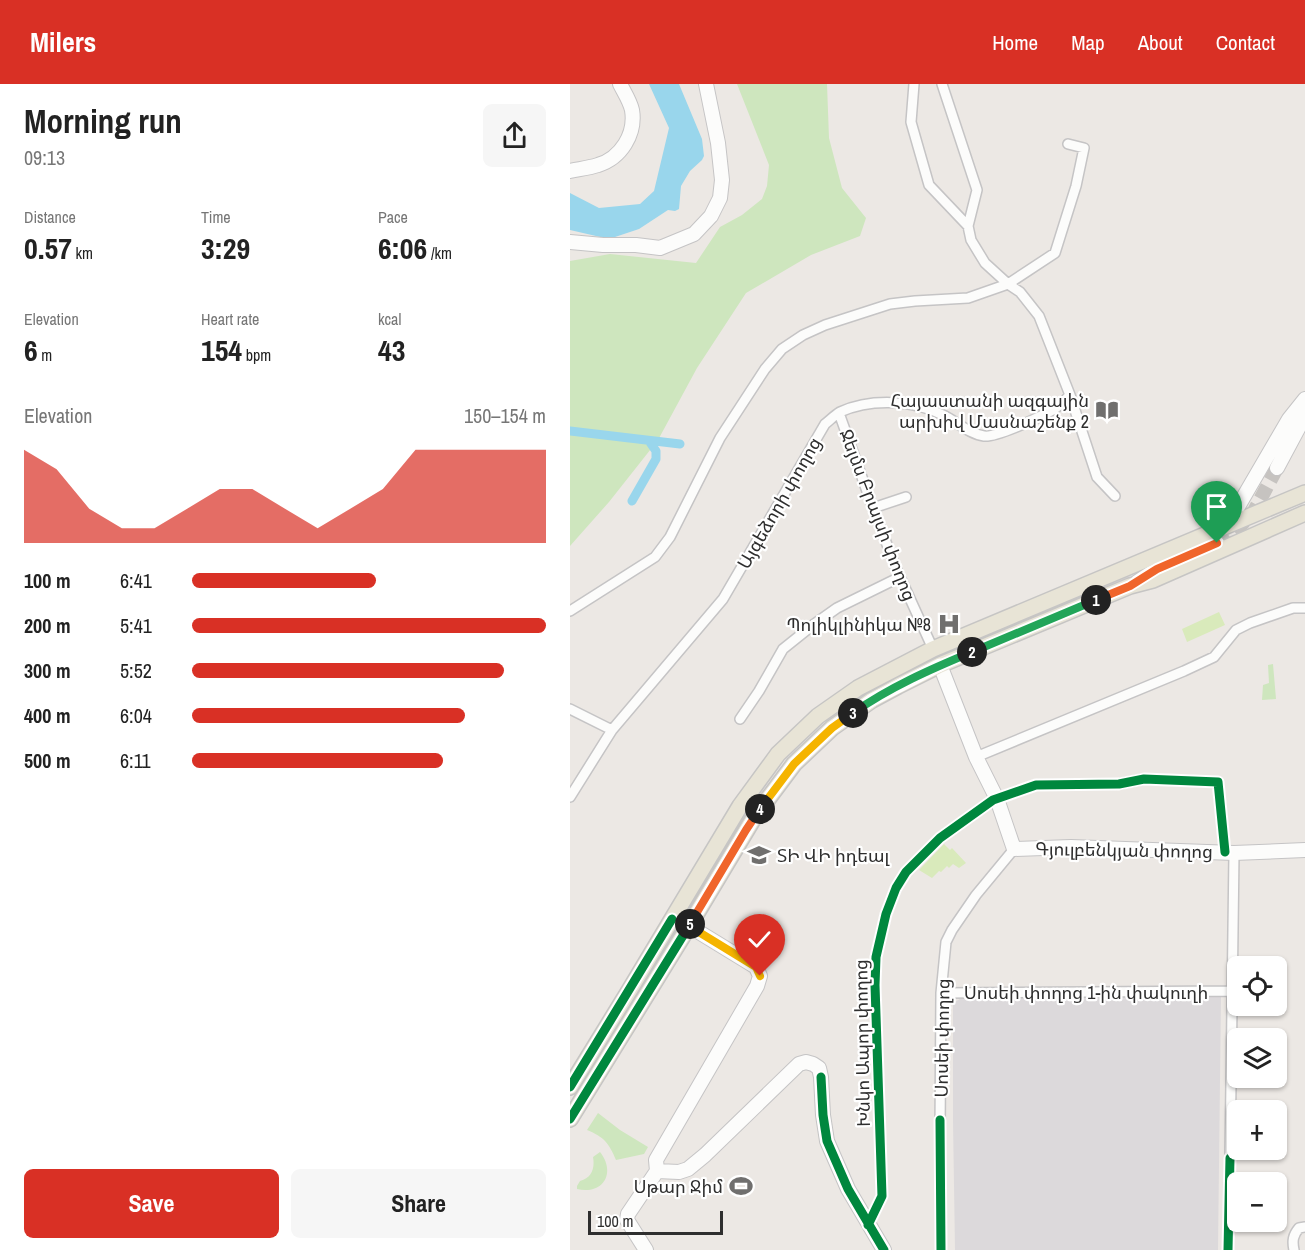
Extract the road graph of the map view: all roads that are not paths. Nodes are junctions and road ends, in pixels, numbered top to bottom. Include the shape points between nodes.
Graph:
1 (620, 84) edge
2 (706, 84) edge
3 (914, 84) edge
4 (942, 84) edge
5 (1068, 144) dead end
6 (570, 171) edge
7 (968, 226) junction
8 (570, 242) edge
9 (1008, 284) junction
10 (1070, 395) junction
11 (1305, 399) edge
12 (1305, 408) edge
13 (839, 413) junction
14 (1277, 468) tunnel mouth
15 (1305, 493) edge
16 (1115, 496) dead end
17 (906, 497) dead end
18 (873, 508) junction
19 (1305, 513) edge
20 (1217, 543) tunnel mouth
21 (1166, 551) junction
22 (900, 577) junction
23 (1130, 586) junction
24 (1305, 608) edge
25 (570, 611) edge
26 (933, 649) junction
27 (939, 665) junction
28 (570, 709) edge
29 (740, 719) dead end
30 (612, 730) junction
31 (976, 757) junction
32 (570, 797) edge
33 (997, 800) junction
34 (1014, 849) junction
35 (1305, 850) edge
36 (1229, 853) junction
37 (689, 926) junction
38 (1230, 956) edge
39 (1227, 992) edge
40 (941, 993) junction
41 (1231, 1016) edge
42 (570, 1087) edge
43 (570, 1119) edge
44 (657, 1171) junction
45 (868, 1225) junction
46 (1305, 1227) edge
47 (646, 1250) edge
48 (884, 1250) edge
49 (942, 1250) edge
50 (1228, 1250) edge
51 (1294, 1250) edge

1 - 6 street via 632,109 628,140 610,160
2 - 8 street via 722,180 720,198 711,216 694,234 660,248
3 - 7 street via 911,122 929,185
4 - 7 street via 977,190
5 - 9 street via 1084,148 1055,253
7 - 9 street via 971,240 985,263
9 - 10 street via 1020,292 1039,316
9 - 25 street via 968,298 890,304 825,325 782,350 720,438 670,537 655,556
10 - 13 street via 1056,408 1000,434 985,436 919,406 884,402
10 - 16 street via 1097,477
11 - 21 street via 1289,419 1236,510 1221,523
12 - 14 street
13 - 18 street, Ջեյմս Բրայսի փողոց
13 - 30 street, Այգեձորի փողոց via 825,424 723,599
15 - 21 main road
17 - 18 street
18 - 22 street, Ջեյմս Բրայսի փողոց
19 - 23 main road
20 - 23 street via 1157,569
21 - 26 main road
22 - 26 street, Ջեյմս Բրայսի փողոց
22 - 29 street via 837,608 783,649
23 - 27 main road
24 - 31 street via 1293,608 1250,623 1236,630 1214,657
26 - 42 main road via 858,688 818,717 778,754 740,806
27 - 31 street
27 - 37 main road via 872,700 832,728 794,764 750,823
28 - 30 street
30 - 32 street, Այգեձորի փողոց
31 - 33 street
33 - 34 street
33 - 36 street, Խնկո Ապոր փողոց via 1036,785 1119,784 1144,779 1218,782
33 - 45 street, Խնկո Ապոր փողոց via 940,838 906,872 886,914 876,957 875,985 882,1196
34 - 36 street, Գյուլբենկյան փողոց via 1071,847
34 - 40 street, Սոսեի փողոց via 952,930 946,942
35 - 36 street, Գյուլբենկյան փողոց
36 - 38 street
37 - 43 main road
37 - 44 street via 756,967 760,976 656,1160
39 - 40 street, Սոսեի փողոց 1-ին փակուղի
40 - 49 street, Սոսեի փողոց
41 - 50 street
44 - 45 street via 688,1169 799,1064 806,1062 819,1068 827,1141
44 - 47 street via 627,1220
45 - 48 street
46 - 51 street via 1295,1233

